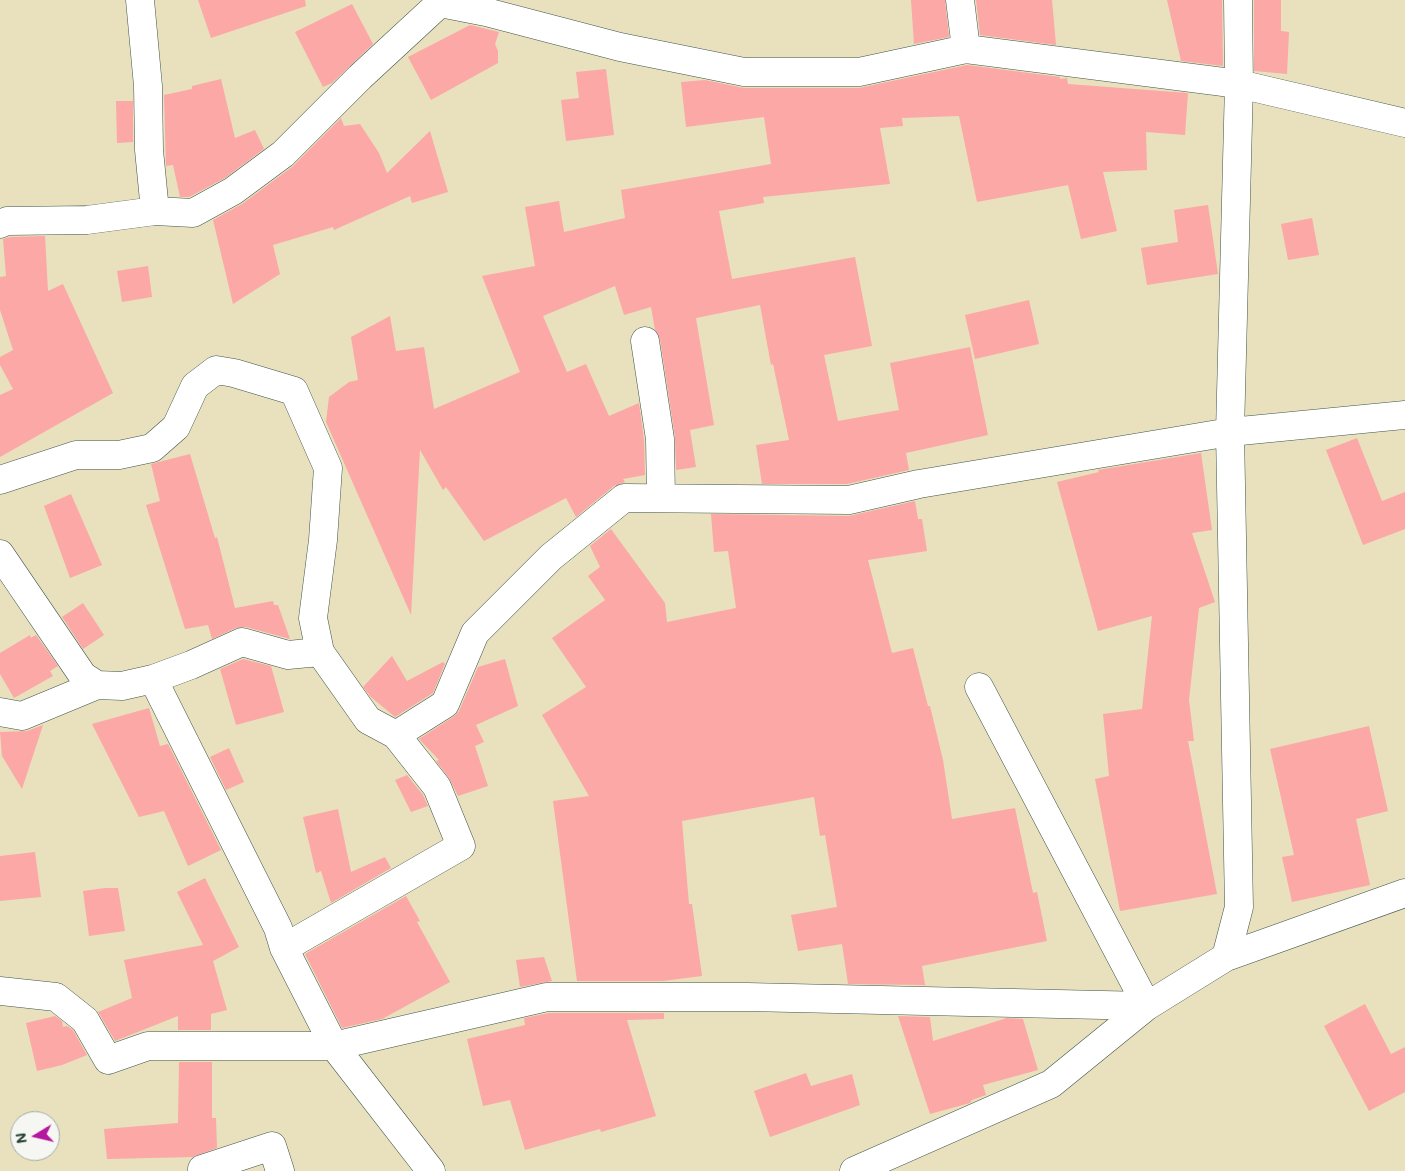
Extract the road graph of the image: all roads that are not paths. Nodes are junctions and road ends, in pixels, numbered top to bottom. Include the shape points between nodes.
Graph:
1 (140, 0) edge
2 (960, 0) edge
3 (1238, 0) edge
4 (439, 1) edge
5 (966, 49) junction
6 (1240, 84) junction
7 (1405, 123) edge
8 (155, 211) junction
9 (0, 224) edge
10 (645, 341) dead end
11 (1405, 415) edge
12 (1230, 432) junction
13 (0, 478) edge
14 (661, 498) junction
15 (0, 554) edge
16 (320, 652) junction
17 (153, 679) junction
18 (97, 685) junction
19 (979, 687) dead end
20 (0, 712) edge
21 (396, 735) junction
22 (1405, 893) edge
23 (284, 948) junction
24 (1226, 957) junction
25 (0, 991) edge
26 (1147, 1006) junction
27 (334, 1046) junction
28 (202, 1169) dead end
29 (280, 1171) edge
30 (431, 1171) edge
31 (854, 1171) edge

1 - 8 street
2 - 5 street
3 - 6 street
4 - 5 street via 620,47 744,72 859,72
4 - 8 street via 283,154 233,191 193,213
5 - 6 street
6 - 7 street
6 - 12 street
8 - 9 street via 88,220 7,221
10 - 14 street via 660,438
11 - 12 street
12 - 14 street via 928,483 849,500
12 - 24 street via 1239,907
13 - 16 street via 76,455 119,455 152,448 176,426 195,386 216,370 294,391 328,468 313,618
14 - 21 street via 624,498 551,557 475,633 445,704
15 - 18 street via 83,676
16 - 17 street via 288,655 242,642
16 - 21 street via 368,720
17 - 18 street via 122,686
17 - 23 street via 278,928
18 - 20 street via 22,716
19 - 26 street
21 - 23 street via 437,787 461,846
22 - 24 street
23 - 27 street
24 - 26 street
25 - 27 street via 56,997 85,1020 108,1060 148,1046
26 - 27 street via 747,997 547,997
26 - 31 street via 1050,1084
27 - 30 street
28 - 29 street via 272,1146

